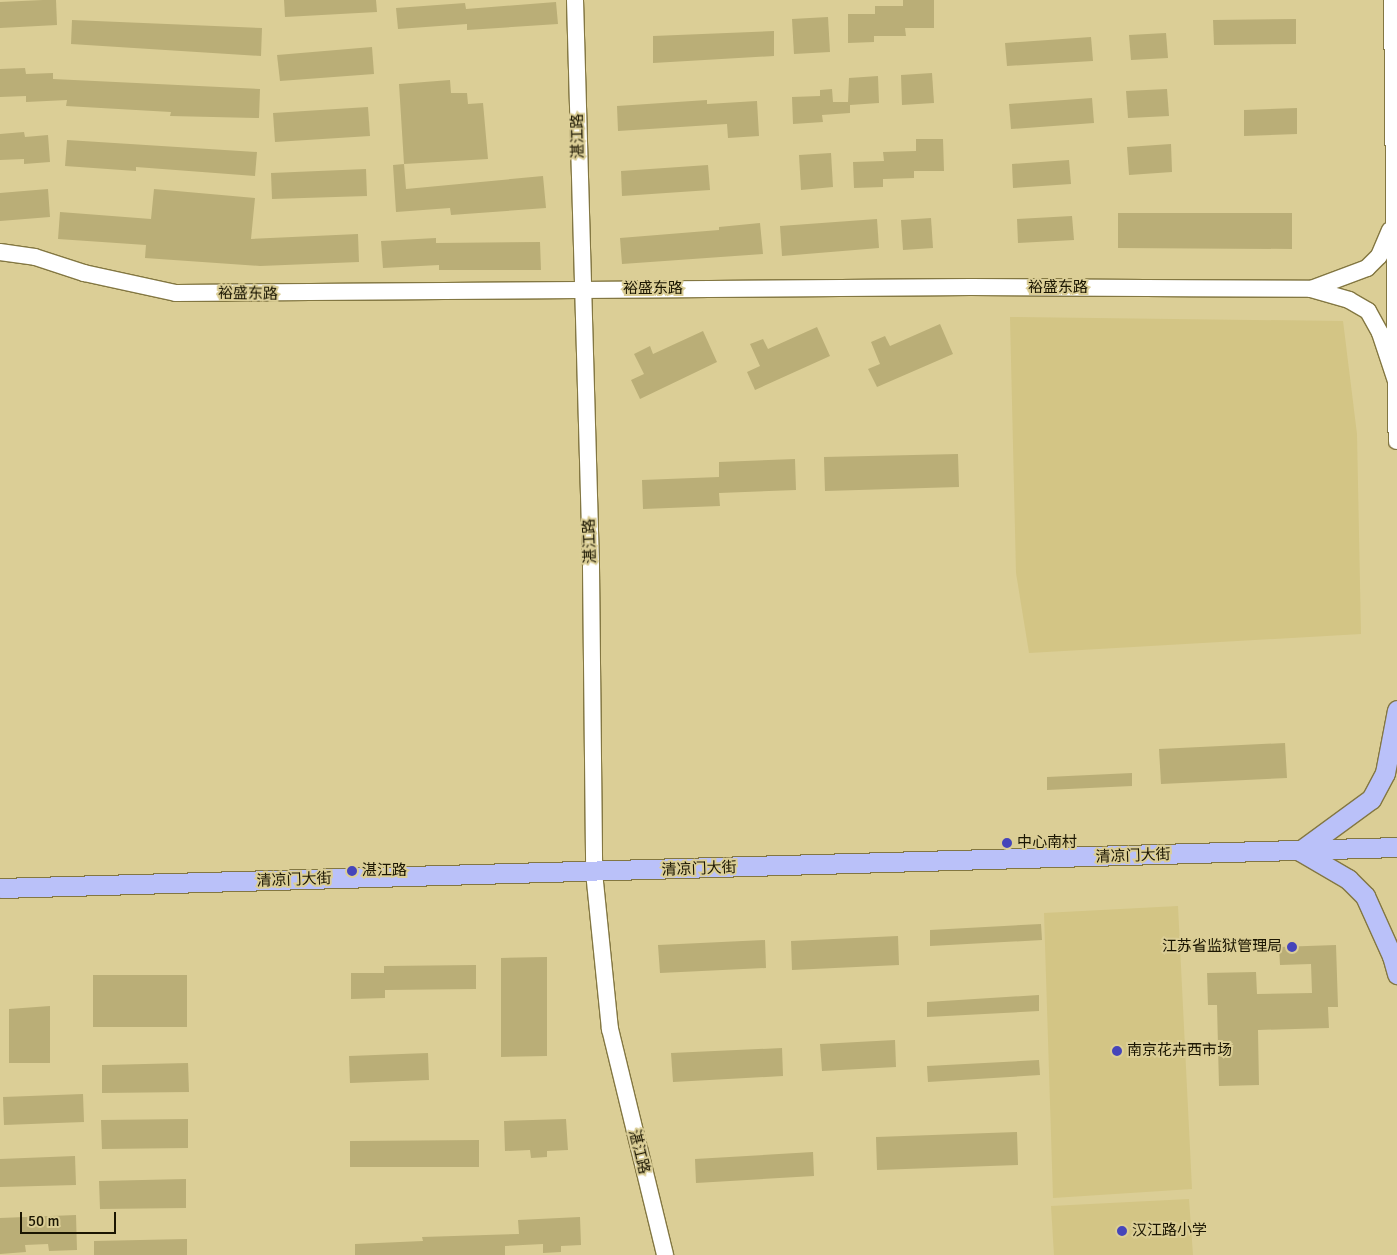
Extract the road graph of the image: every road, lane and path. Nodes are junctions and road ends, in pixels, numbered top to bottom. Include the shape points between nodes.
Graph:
1 (575, 0) edge
2 (1392, 0) edge
3 (1393, 222) junction
4 (0, 252) edge
5 (582, 289) junction
6 (1311, 289) junction
7 (1396, 382) edge
8 (1397, 441) edge
9 (1397, 710) edge
10 (1397, 848) edge
11 (1300, 851) junction
12 (594, 872) junction
13 (0, 888) edge
14 (1397, 974) edge
15 (665, 1255) edge

1 - 5 main road, 湛江路
2 - 3 main road
3 - 6 main road, 裕盛东路 via 1379,256 1367,268
3 - 7 main road
4 - 5 main road, 裕盛东路 via 35,257 84,272 176,292 278,294
5 - 6 main road, 裕盛东路
5 - 12 main road, 湛江路 via 591,568
6 - 7 main road, 裕盛东路 via 1349,300 1368,311 1380,333
7 - 8 main road
9 - 11 main road via 1385,773 1371,799
10 - 11 main road, 清凉门大街
11 - 12 main road, 清凉门大街
11 - 14 main road via 1348,879 1365,896
12 - 13 main road, 清凉门大街
12 - 15 main road, 湛江路 via 610,1029

